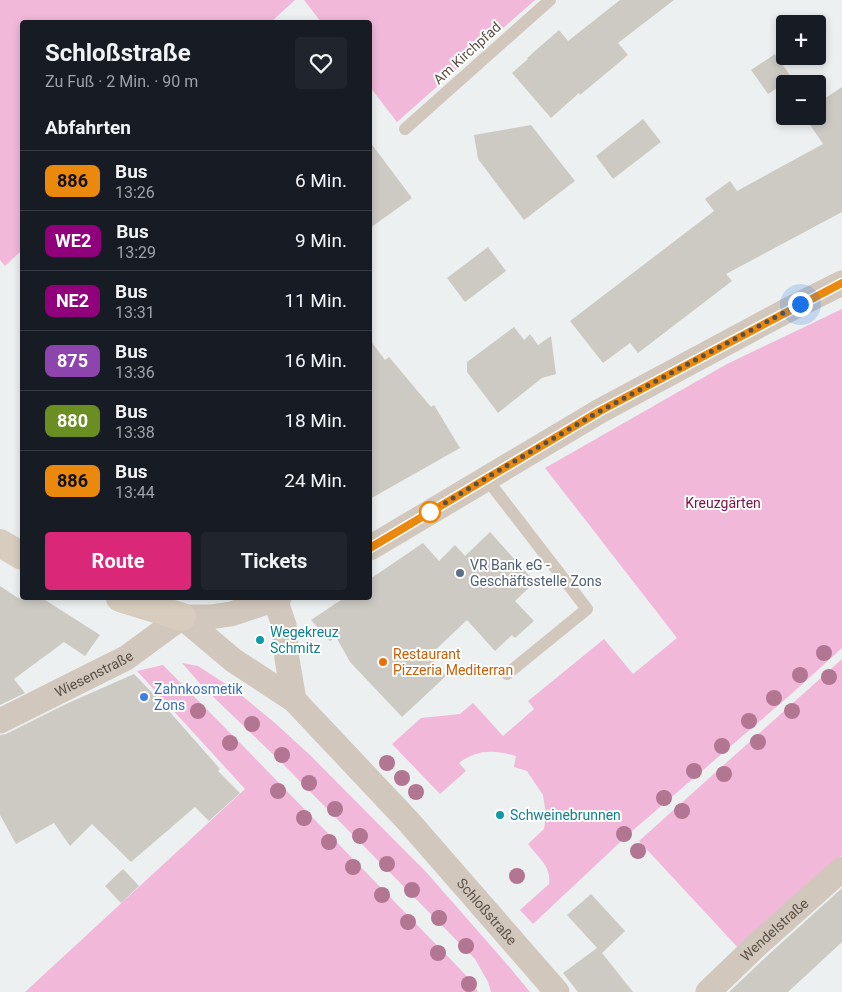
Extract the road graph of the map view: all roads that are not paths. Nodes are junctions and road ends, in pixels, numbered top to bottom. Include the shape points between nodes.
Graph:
1 (550, 0) edge
2 (404, 129) dead end
3 (842, 283) edge
4 (486, 478) junction
5 (0, 543) edge
6 (372, 547) edge
7 (20, 555) edge
8 (127, 600) edge
9 (271, 600) edge
10 (278, 600) edge
11 (182, 617) junction
12 (507, 674) dead end
13 (294, 700) junction
14 (0, 721) edge
15 (842, 868) edge
16 (557, 992) edge
17 (708, 992) edge

1 - 2 lane, Am Kirchpfad
3 - 4 street via 600,411
4 - 6 street
4 - 12 lane via 586,609
5 - 7 street
8 - 11 street
9 - 11 street via 231,614
10 - 13 street
11 - 13 street, Schloßstraße via 232,660
11 - 14 street, Wiesenstraße via 126,658
13 - 16 street, Schloßstraße via 408,820
15 - 17 street, Wendelstraße

